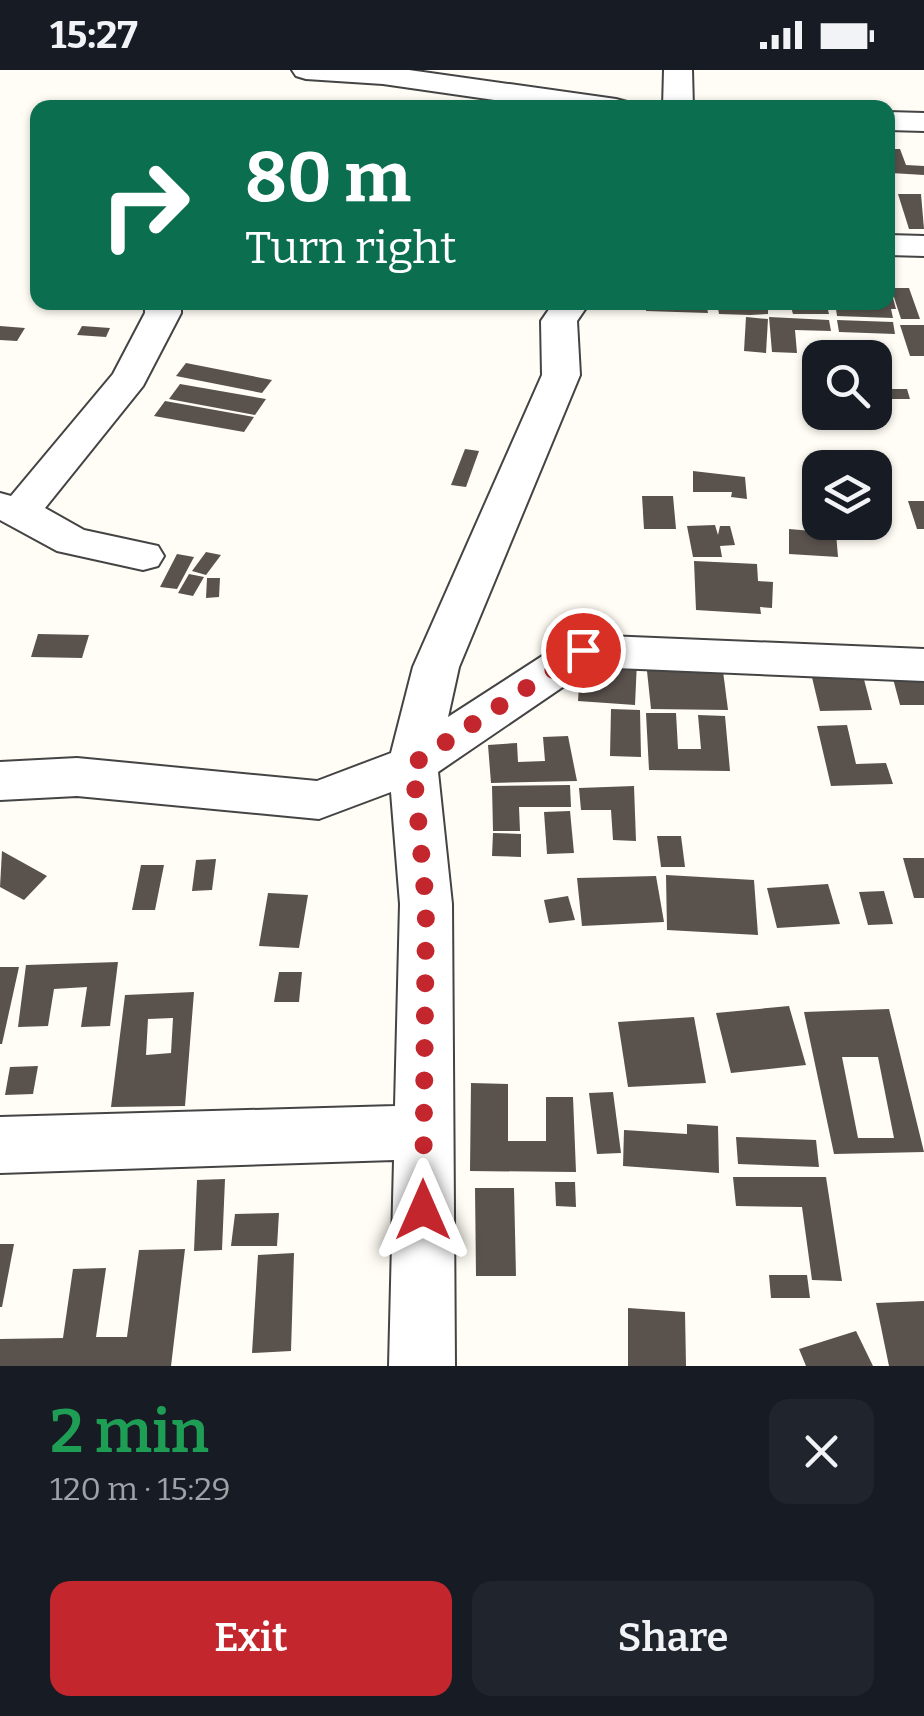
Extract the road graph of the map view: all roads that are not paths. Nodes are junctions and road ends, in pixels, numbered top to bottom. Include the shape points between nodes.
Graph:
1 (306, 70) edge
2 (496, 70) edge
3 (678, 70) edge
4 (514, 94) junction
5 (558, 100) edge
6 (678, 100) edge
7 (895, 121) edge
8 (924, 122) edge
9 (895, 245) edge
10 (924, 246) edge
11 (163, 310) edge
12 (567, 310) edge
13 (10, 509) edge
14 (143, 556) dead end
15 (924, 665) edge
16 (413, 764) junction
17 (0, 781) edge
18 (423, 1132) junction
19 (0, 1145) edge
20 (422, 1366) edge

1 - 4 street
2 - 4 street via 495,82
3 - 6 street
4 - 5 street
7 - 8 street
9 - 10 street
11 - 13 street via 130,378
12 - 16 street via 559,321 561,375 436,667
13 - 14 street via 72,541
15 - 16 street via 583,650
16 - 17 street via 319,800 77,777
16 - 18 street via 426,904
18 - 19 street
18 - 20 street

